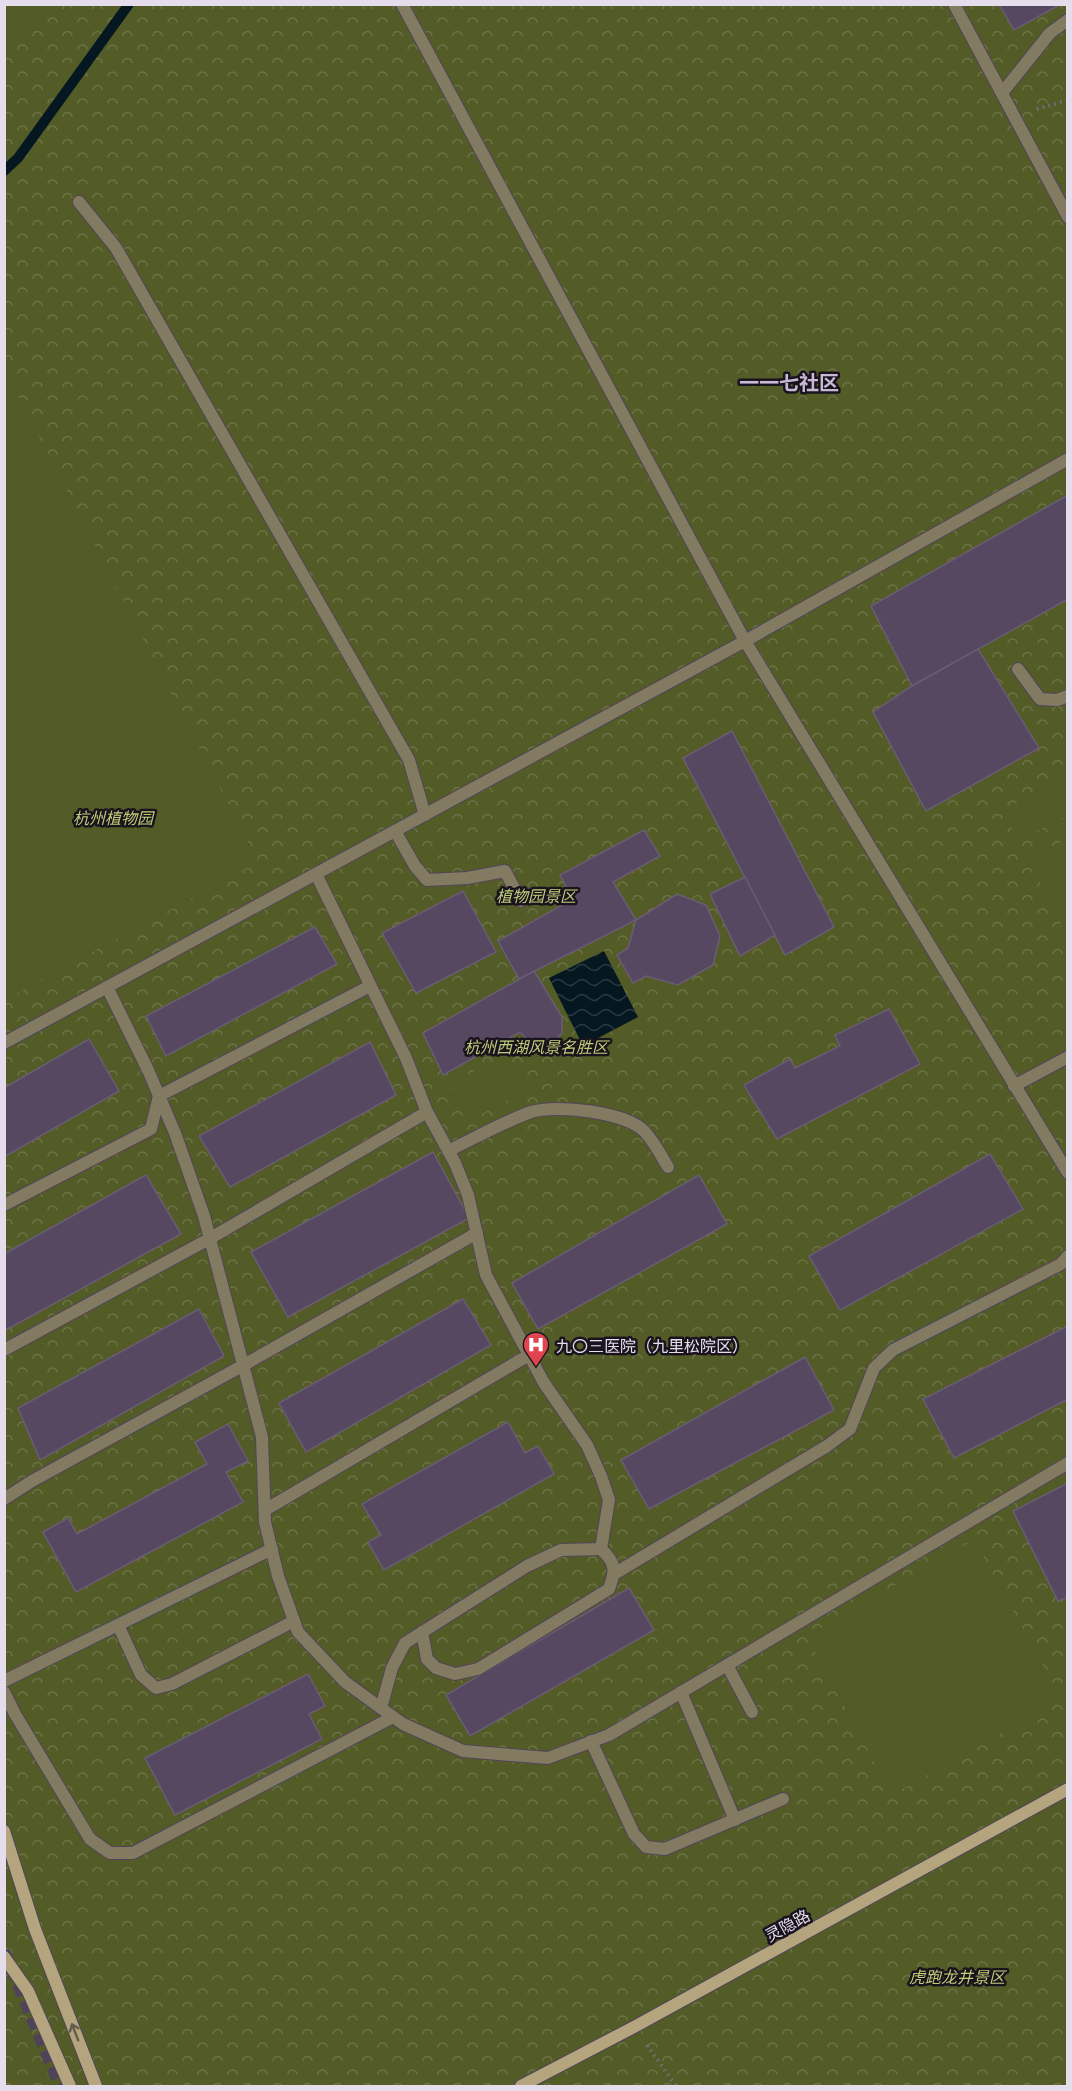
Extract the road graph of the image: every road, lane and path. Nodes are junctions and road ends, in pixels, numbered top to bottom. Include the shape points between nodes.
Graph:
1 (402, 4) edge
2 (954, 4) edge
3 (1068, 20) edge
4 (1002, 93) junction
5 (1068, 100) edge
6 (1014, 117) junction
7 (79, 202) dead end
8 (1068, 217) edge
9 (1068, 459) edge
10 (745, 641) junction
11 (1018, 669) dead end
12 (1068, 696) edge
13 (425, 815) junction
14 (395, 831) junction
15 (316, 874) junction
16 (521, 901) dead end
17 (370, 986) junction
18 (107, 987) junction
19 (4, 1043) edge
20 (1068, 1057) edge
21 (1014, 1086) junction
22 (159, 1096) junction
23 (427, 1112) junction
24 (448, 1151) junction
25 (668, 1167) dead end
26 (1068, 1173) edge
27 (4, 1205) edge
28 (477, 1233) junction
29 (209, 1239) junction
30 (1068, 1256) edge
31 (4, 1350) edge
32 (529, 1355) junction
33 (242, 1366) junction
34 (1068, 1463) edge
35 (4, 1499) edge
36 (265, 1510) junction
37 (272, 1549) junction
38 (601, 1549) junction
39 (614, 1574) junction
40 (294, 1621) junction
41 (118, 1625) junction
42 (422, 1632) junction
43 (727, 1665) junction
44 (4, 1681) edge
45 (4, 1692) edge
46 (681, 1692) junction
47 (381, 1708) junction
48 (752, 1712) dead end
49 (393, 1717) junction
50 (591, 1741) junction
51 (1068, 1790) edge
52 (783, 1800) dead end
53 (735, 1820) junction
54 (4, 1831) edge
55 (4, 1957) edge
56 (634, 2027) junction
57 (70, 2086) edge
58 (96, 2086) edge
59 (521, 2086) edge
60 (676, 2086) edge

1 - 10 street
2 - 4 street
3 - 4 street via 1050,33
4 - 6 street
5 - 6 path
6 - 8 street
7 - 13 street via 116,248 409,760
9 - 10 street
10 - 13 street
10 - 21 street
11 - 12 street via 1041,699
13 - 14 street
14 - 15 street
14 - 16 street via 427,880 505,871
15 - 17 street
15 - 18 street
17 - 22 street
17 - 23 street via 406,1058
18 - 19 street
18 - 22 street
20 - 21 street
21 - 26 street
22 - 27 street via 151,1129
22 - 29 street
23 - 24 street
23 - 29 street
24 - 25 street via 533,1112 568,1109 624,1119 644,1131
24 - 28 street via 468,1195
28 - 32 street via 486,1275
28 - 33 street
29 - 31 street
29 - 33 street
30 - 39 street via 1061,1264 893,1350 874,1368 850,1428 827,1446
32 - 36 street
32 - 38 street via 587,1445 601,1476 609,1500
33 - 35 street
33 - 36 street via 262,1437
34 - 43 street
36 - 37 street
37 - 40 street
37 - 41 street
38 - 39 street via 612,1559
38 - 42 street via 561,1550 527,1566
39 - 42 street via 609,1589 478,1669 455,1674 436,1668 427,1659
40 - 41 street via 172,1684 156,1688 141,1676
40 - 47 street via 298,1632 345,1682
41 - 44 street
42 - 47 street via 405,1643 392,1668
43 - 46 street
43 - 48 street
45 - 49 street via 90,1839 110,1853 133,1853
46 - 50 street via 609,1735
46 - 53 street
47 - 49 street
49 - 50 street via 463,1751 548,1758
50 - 53 street via 634,1834 646,1847 665,1850
51 - 56 main road, 灵隐路
52 - 53 street
58 -> 54 main road via 35,1929
55 - 57 main road via 28,1991
56 - 59 main road, 灵隐路
56 - 60 path

